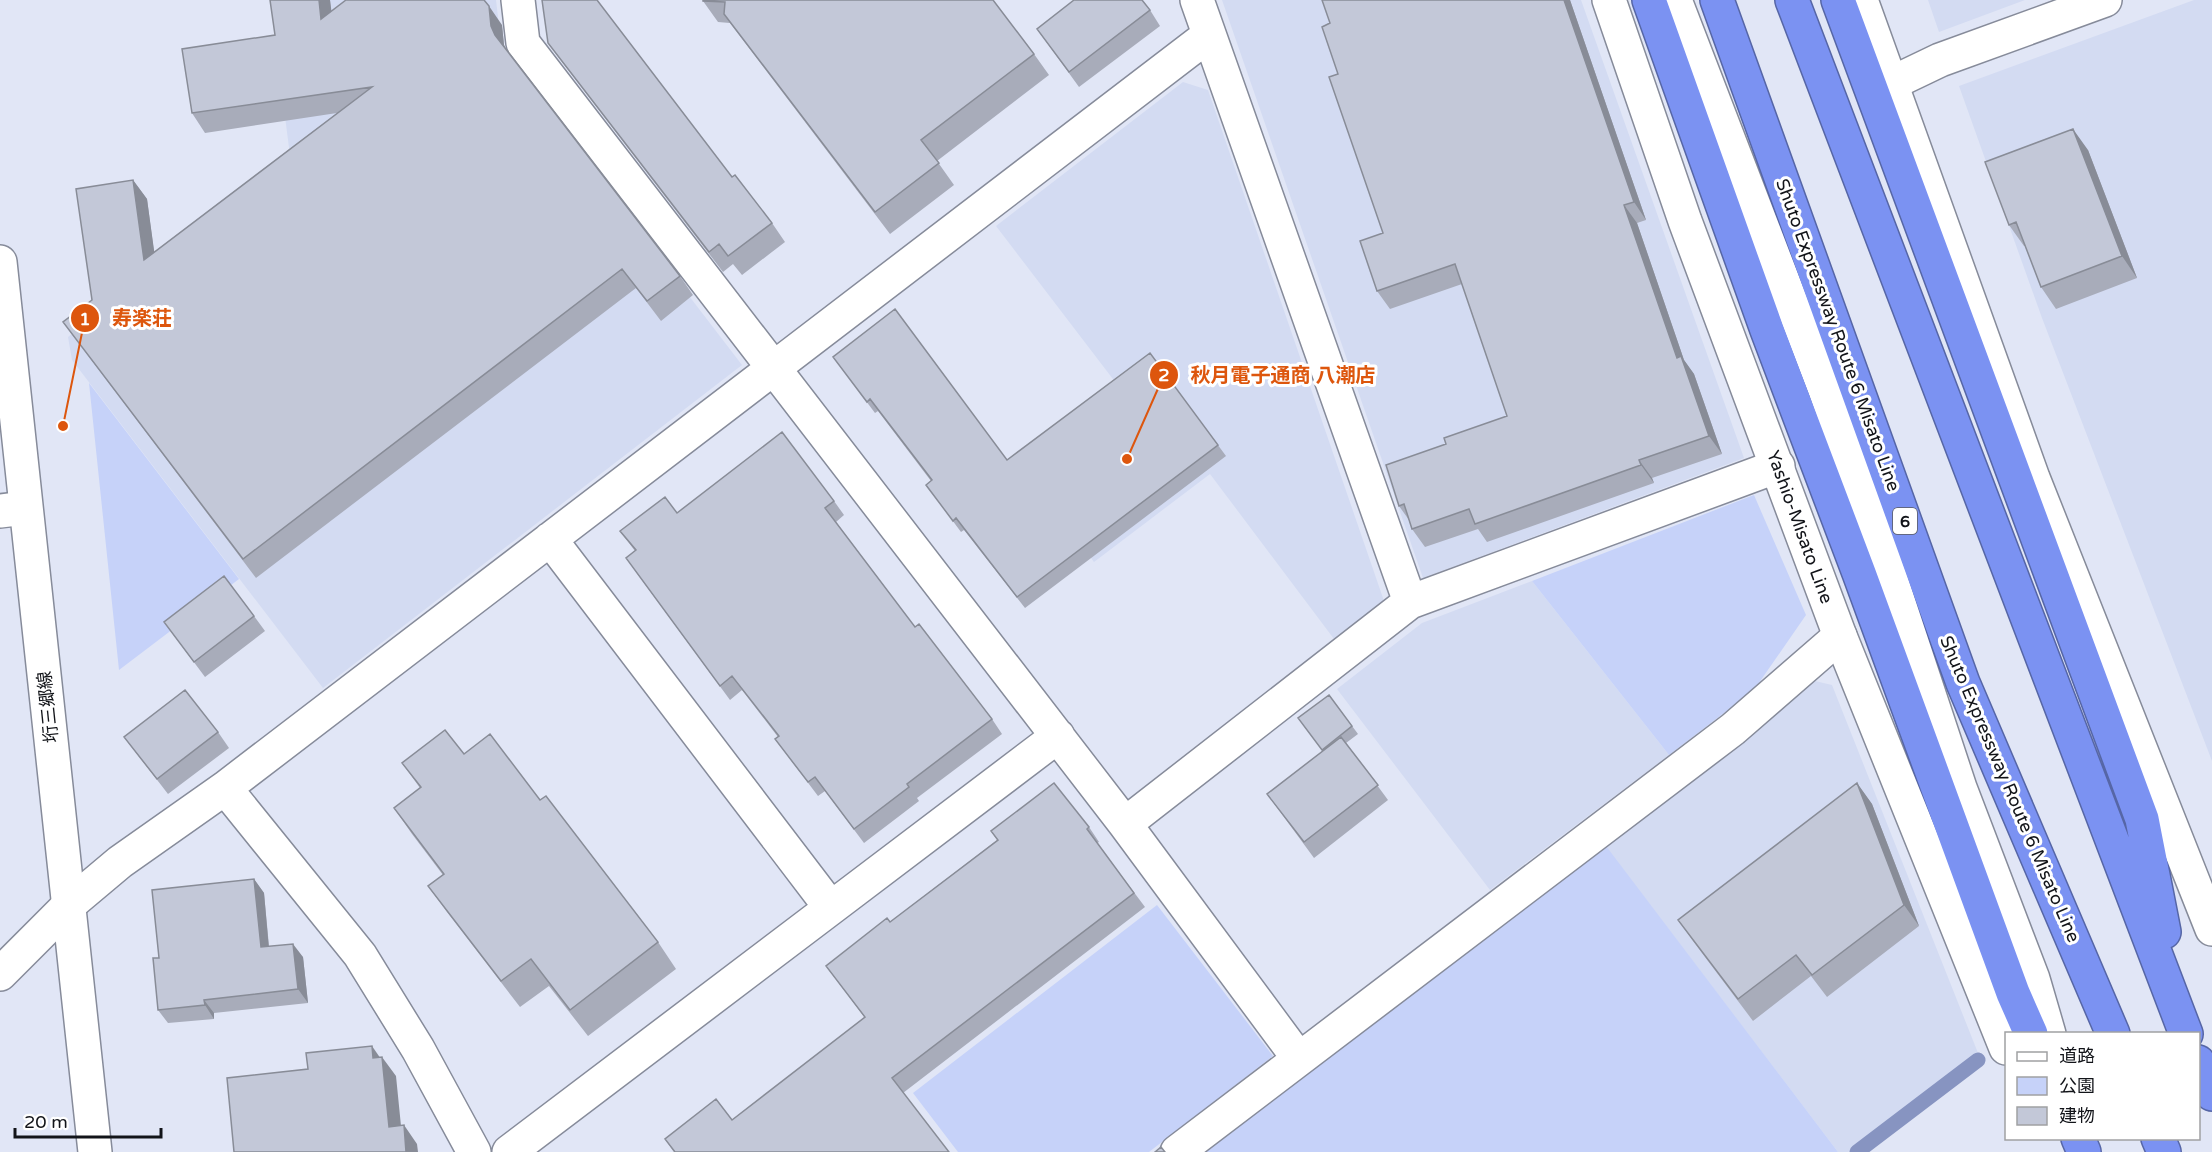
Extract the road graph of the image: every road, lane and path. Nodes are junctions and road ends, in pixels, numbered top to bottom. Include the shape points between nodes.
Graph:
1 (518, 0) edge
2 (1197, 0) edge
3 (1609, 0) edge
4 (1650, 0) edge
5 (1675, 0) edge
6 (1717, 0) edge
7 (1792, 0) edge
8 (1838, 0) edge
9 (1861, 0) edge
10 (2104, 0) edge
11 (1209, 35) junction
12 (1892, 83) junction
13 (0, 262) edge
14 (775, 368) junction
15 (1778, 466) junction
16 (13, 510) edge
17 (550, 539) junction
18 (1410, 602) junction
19 (1840, 636) junction
20 (1058, 736) junction
21 (225, 788) junction
22 (1125, 824) junction
23 (2205, 888) edge
24 (70, 904) junction
25 (831, 908) junction
26 (2212, 928) edge
27 (0, 974) edge
28 (2184, 1028) edge
29 (2030, 1032) edge
30 (2048, 1032) edge
31 (2112, 1032) edge
32 (2005, 1043) edge
33 (1299, 1059) junction
34 (2200, 1064) edge
35 (2212, 1094) edge
36 (2073, 1140) edge
37 (95, 1152) edge
38 (474, 1152) edge
39 (509, 1152) edge
40 (1177, 1152) edge
41 (2083, 1152) edge

1 - 14 street via 523,43
2 - 11 street
3 - 15 street, Yashio-Misato Line via 1685,221
4 - 29 highway via 1767,330
5 - 30 street via 1825,390 1960,788 2033,979
6 - 31 highway, Shuto Expressway Route 6 Misato Line / 6 via 1964,683
7 - 28 highway
8 - 28 highway via 2142,819
9 - 12 street
10 - 12 street via 1940,60
11 - 14 street
11 - 18 street
12 - 23 street via 2033,478
13 - 16 street, 垳三郷線
14 - 17 street
14 - 20 street
15 - 18 street
15 - 19 street, Yashio-Misato Line
16 - 24 street, 垳三郷線
17 - 21 street
17 - 25 street
18 - 22 street
19 - 32 street, Yashio-Misato Line
19 - 33 street via 1733,729
20 - 22 street
20 - 25 street
21 - 24 street via 120,862
21 - 38 street via 360,955 418,1049
22 - 33 street
23 - 26 street
24 - 27 street
24 - 37 street, 垳三郷線
25 - 39 street
33 - 40 street
34 - 35 highway
36 - 41 street

